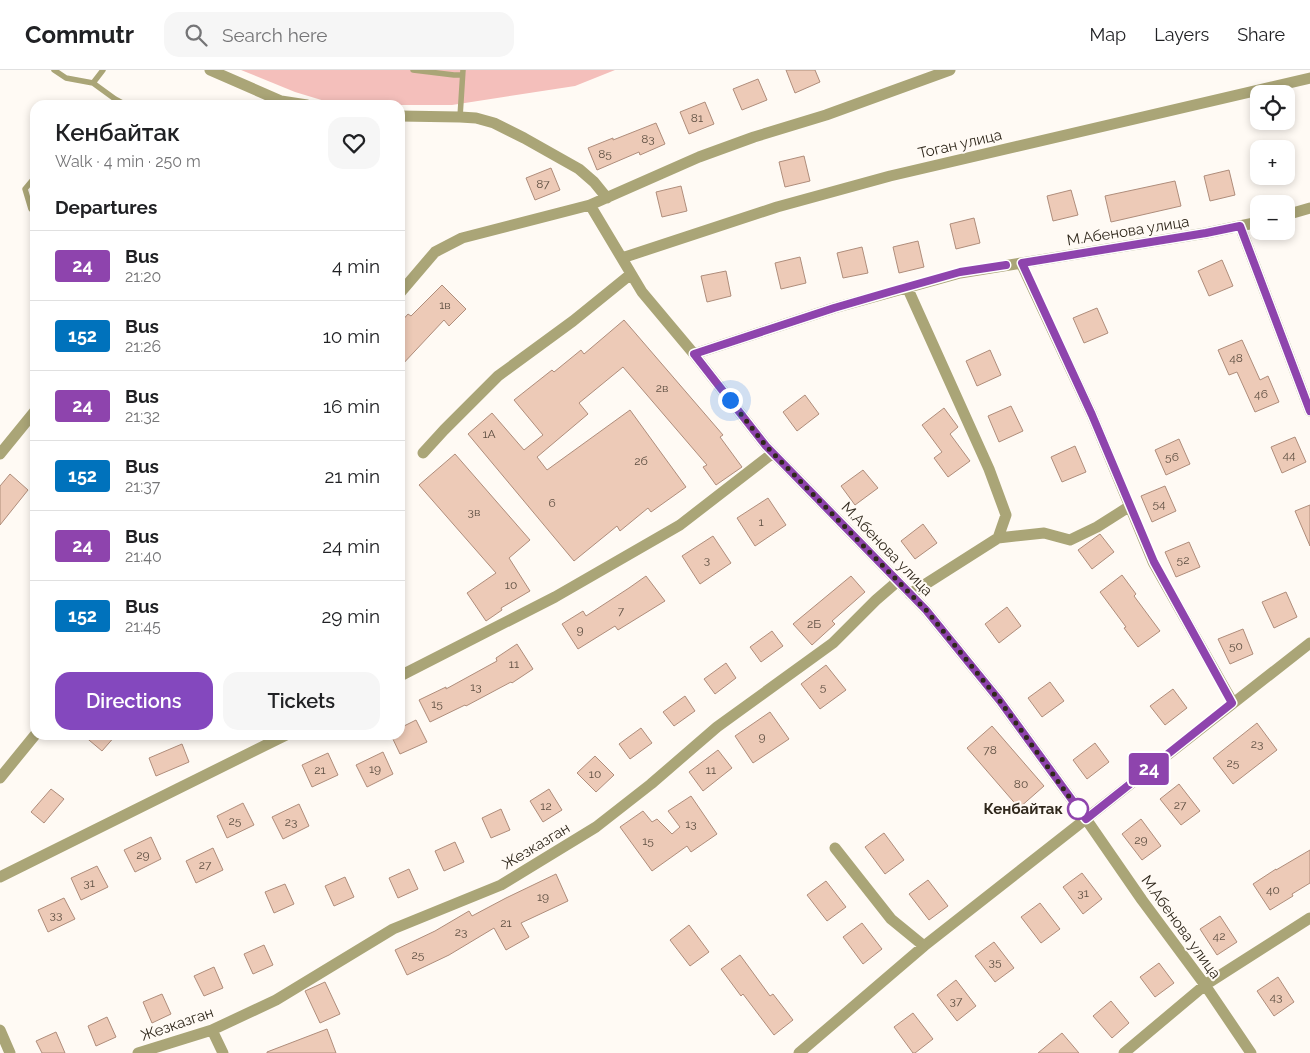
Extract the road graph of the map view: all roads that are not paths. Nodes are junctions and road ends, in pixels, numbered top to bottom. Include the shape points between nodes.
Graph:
1 (54, 70) edge
2 (103, 70) edge
3 (210, 70) edge
4 (412, 70) edge
5 (950, 70) edge
6 (463, 72) edge
7 (1310, 78) edge
8 (93, 83) junction
9 (118, 100) edge
10 (273, 100) edge
11 (405, 116) edge
12 (460, 117) junction
13 (30, 183) edge
14 (606, 198) junction
15 (590, 205) junction
16 (30, 206) edge
17 (1310, 208) edge
18 (1295, 212) edge
19 (1250, 224) edge
20 (1240, 226) junction
21 (622, 258) junction
22 (1022, 263) junction
23 (632, 274) junction
24 (405, 287) edge
25 (907, 287) junction
26 (694, 354) junction
27 (1310, 411) edge
28 (30, 418) edge
29 (423, 453) dead end
30 (773, 453) junction
31 (0, 454) edge
32 (1130, 506) junction
33 (998, 538) junction
34 (898, 581) junction
35 (910, 594) junction
36 (1310, 643) edge
37 (405, 673) edge
38 (1232, 703) junction
39 (31, 740) edge
40 (276, 740) edge
41 (0, 778) edge
42 (1086, 819) junction
43 (835, 848) dead end
44 (0, 877) edge
45 (1310, 918) edge
46 (924, 946) junction
47 (1205, 985) junction
48 (0, 1030) edge
49 (212, 1030) junction
50 (10, 1053) edge
51 (138, 1053) edge
52 (223, 1053) edge
53 (798, 1053) edge
54 (1124, 1053) edge
55 (1251, 1053) edge

1 - 8 lane via 66,78
2 - 8 lane
3 - 10 street
4 - 6 lane via 454,75
5 - 14 street via 700,157
6 - 12 lane
7 - 21 street, Тоган улица via 890,176 777,207
8 - 9 lane
11 - 12 street
12 - 14 street via 494,123 540,146 579,169
13 - 16 lane via 25,189
14 - 15 street
15 - 21 street, М.Абенова улица
15 - 24 street via 462,238 435,252
17 - 18 street
19 - 20 street, М.Абенова улица
20 - 22 street, М.Абенова улица
20 - 27 street
21 - 23 street, М.Абенова улица
22 - 25 street, М.Абенова улица via 960,272
22 - 32 street
23 - 26 street, М.Абенова улица via 642,292
23 - 29 street via 498,376
25 - 26 street, М.Абенова улица
25 - 33 street via 989,469 1006,515
26 - 30 street, М.Абенова улица
28 - 31 street
30 - 34 street, М.Абенова улица
30 - 37 street via 680,525 555,597
32 - 33 street via 1070,540 1044,533
32 - 38 street via 1154,562
33 - 35 street
34 - 35 street, М.Абенова улица
34 - 49 street, Жезказган via 833,643 717,727 596,827 500,886 393,929 276,1000
35 - 42 street, М.Абенова улица via 1000,701
36 - 38 street
38 - 42 street
39 - 41 street
40 - 44 street
42 - 46 street
42 - 47 street, М.Абенова улица
43 - 46 street via 891,919
45 - 47 street
46 - 53 street
47 - 54 street
47 - 55 street, М.Абенова улица
48 - 50 street
49 - 51 street, Жезказган
49 - 52 street

